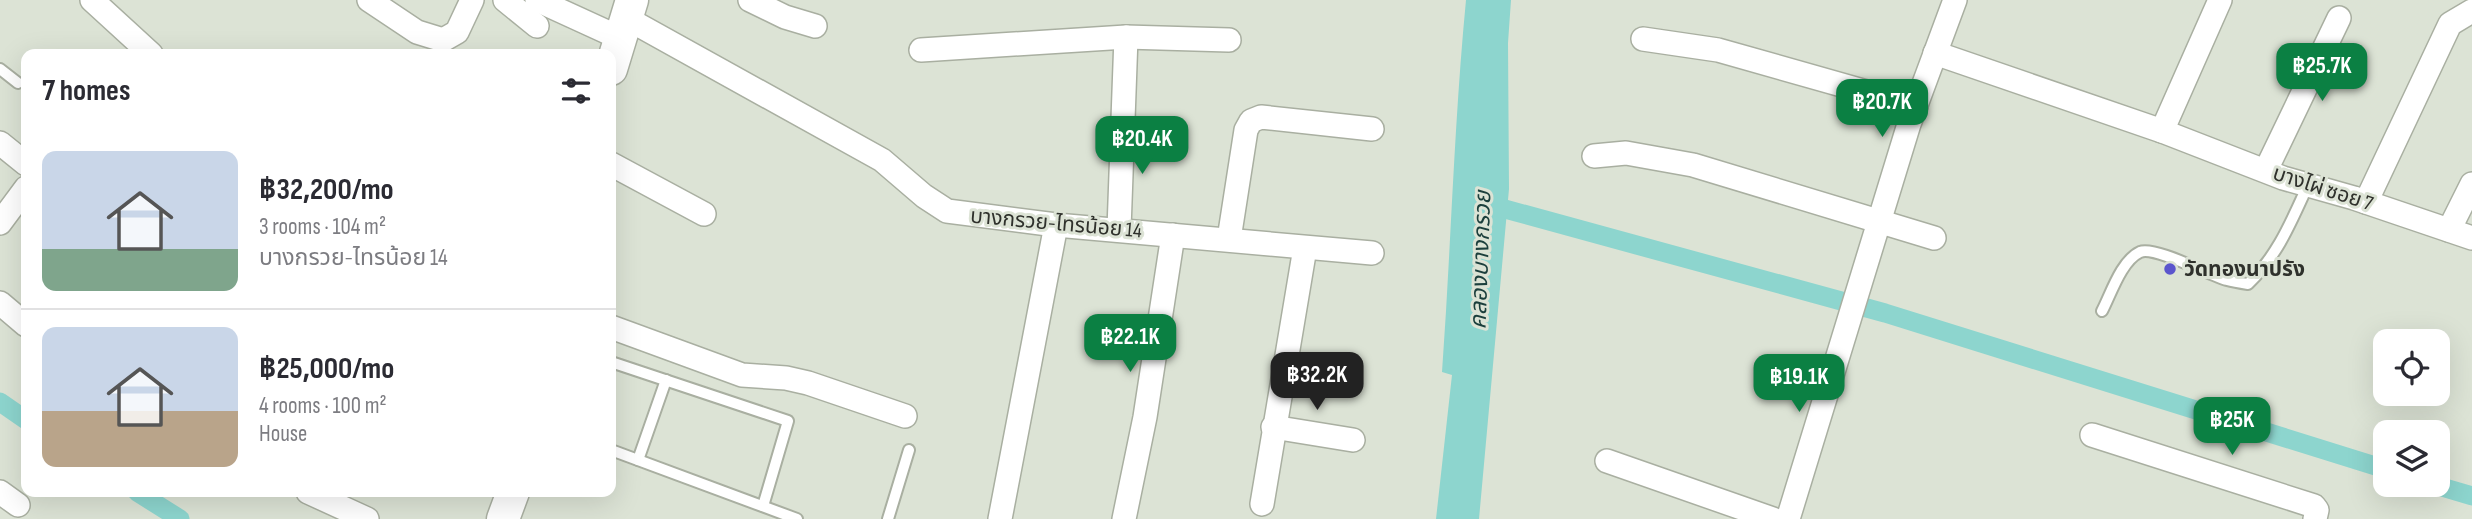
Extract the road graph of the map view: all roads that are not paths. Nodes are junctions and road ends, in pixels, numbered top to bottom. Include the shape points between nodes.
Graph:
1 (92, 0) edge
2 (369, 0) edge
3 (472, 0) edge
4 (505, 0) edge
5 (537, 0) edge
6 (750, 0) edge
7 (1955, 0) edge
8 (2220, 0) edge
9 (2472, 11) edge
10 (2339, 18) dead end
11 (626, 19) edge
12 (537, 26) dead end
13 (815, 26) dead end
14 (1126, 37) junction
15 (1643, 39) dead end
16 (1229, 40) dead end
17 (146, 49) edge
18 (921, 50) dead end
19 (616, 52) edge
20 (1935, 53) junction
21 (0, 69) edge
22 (18, 83) dead end
23 (1916, 106) junction
24 (1372, 129) dead end
25 (2169, 133) junction
26 (0, 143) edge
27 (1594, 156) dead end
28 (21, 160) edge
29 (616, 167) edge
30 (2266, 170) junction
31 (2472, 184) edge
32 (2308, 185) junction
33 (21, 195) edge
34 (2365, 202) junction
35 (704, 214) dead end
36 (1880, 222) junction
37 (0, 223) edge
38 (1056, 225) junction
39 (1119, 229) junction
40 (2449, 230) junction
41 (1173, 235) junction
42 (1934, 238) dead end
43 (2472, 238) edge
44 (1229, 239) junction
45 (1304, 248) junction
46 (1372, 253) dead end
47 (0, 303) edge
48 (2102, 311) dead end
49 (21, 321) edge
50 (616, 329) edge
51 (616, 364) edge
52 (666, 380) junction
53 (905, 416) dead end
54 (1273, 427) junction
55 (2092, 435) dead end
56 (1353, 440) dead end
57 (909, 450) dead end
58 (616, 452) edge
59 (638, 460) junction
60 (1606, 461) dead end
61 (319, 497) edge
62 (511, 497) edge
63 (1262, 505) dead end
64 (763, 506) junction
65 (367, 519) edge
66 (503, 519) edge
67 (797, 519) edge
68 (888, 519) edge
69 (1000, 519) edge
70 (1124, 519) edge
71 (1773, 519) edge
72 (1788, 519) edge
73 (2315, 519) edge

1 - 17 street
2 - 3 street via 417,32 443,40 457,32
4 - 12 street
5 - 11 street, บางกรวย-ไทรน้อย 14
6 - 13 street
7 - 20 street
8 - 25 street
9 - 34 street via 2450,24
10 - 30 street
11 - 19 main road
11 - 38 street, บางกรวย-ไทรน้อย 14 via 882,160 947,211
14 - 16 street
14 - 18 street
14 - 39 street
15 - 23 street via 1718,50
20 - 23 street
20 - 25 street, บางไผ่ ซอย 7
21 - 22 lane
23 - 36 street
24 - 44 street via 1261,117 1251,121
25 - 30 street, บางไผ่ ซอย 7
26 - 28 street
27 - 36 street via 1626,153 1693,165
29 - 35 street
30 - 32 street, บางไผ่ ซอย 7
31 - 40 street
32 - 34 street, บางไผ่ ซอย 7
32 - 48 lane via 2280,248 2248,284 2189,267 2167,255 2140,253 2129,262
33 - 37 street
34 - 40 street, บางไผ่ ซอย 7
36 - 42 street
36 - 72 street
38 - 39 street, บางกรวย-ไทรน้อย 14
38 - 69 street
39 - 41 street, บางกรวย-ไทรน้อย 14
40 - 43 street, บางไผ่ ซอย 7
41 - 44 street, บางกรวย-ไทรน้อย 14
41 - 70 street
44 - 45 street, บางกรวย-ไทรน้อย 14
45 - 46 street, บางกรวย-ไทรน้อย 14
45 - 54 street
47 - 49 street
50 - 53 street via 742,375 808,383
51 - 52 lane
52 - 59 lane
52 - 64 lane via 788,421
54 - 56 street
54 - 63 street
55 - 73 street via 2314,506
57 - 68 lane
58 - 59 lane
59 - 64 lane
60 - 71 street
61 - 65 street
62 - 66 main road
64 - 67 lane

